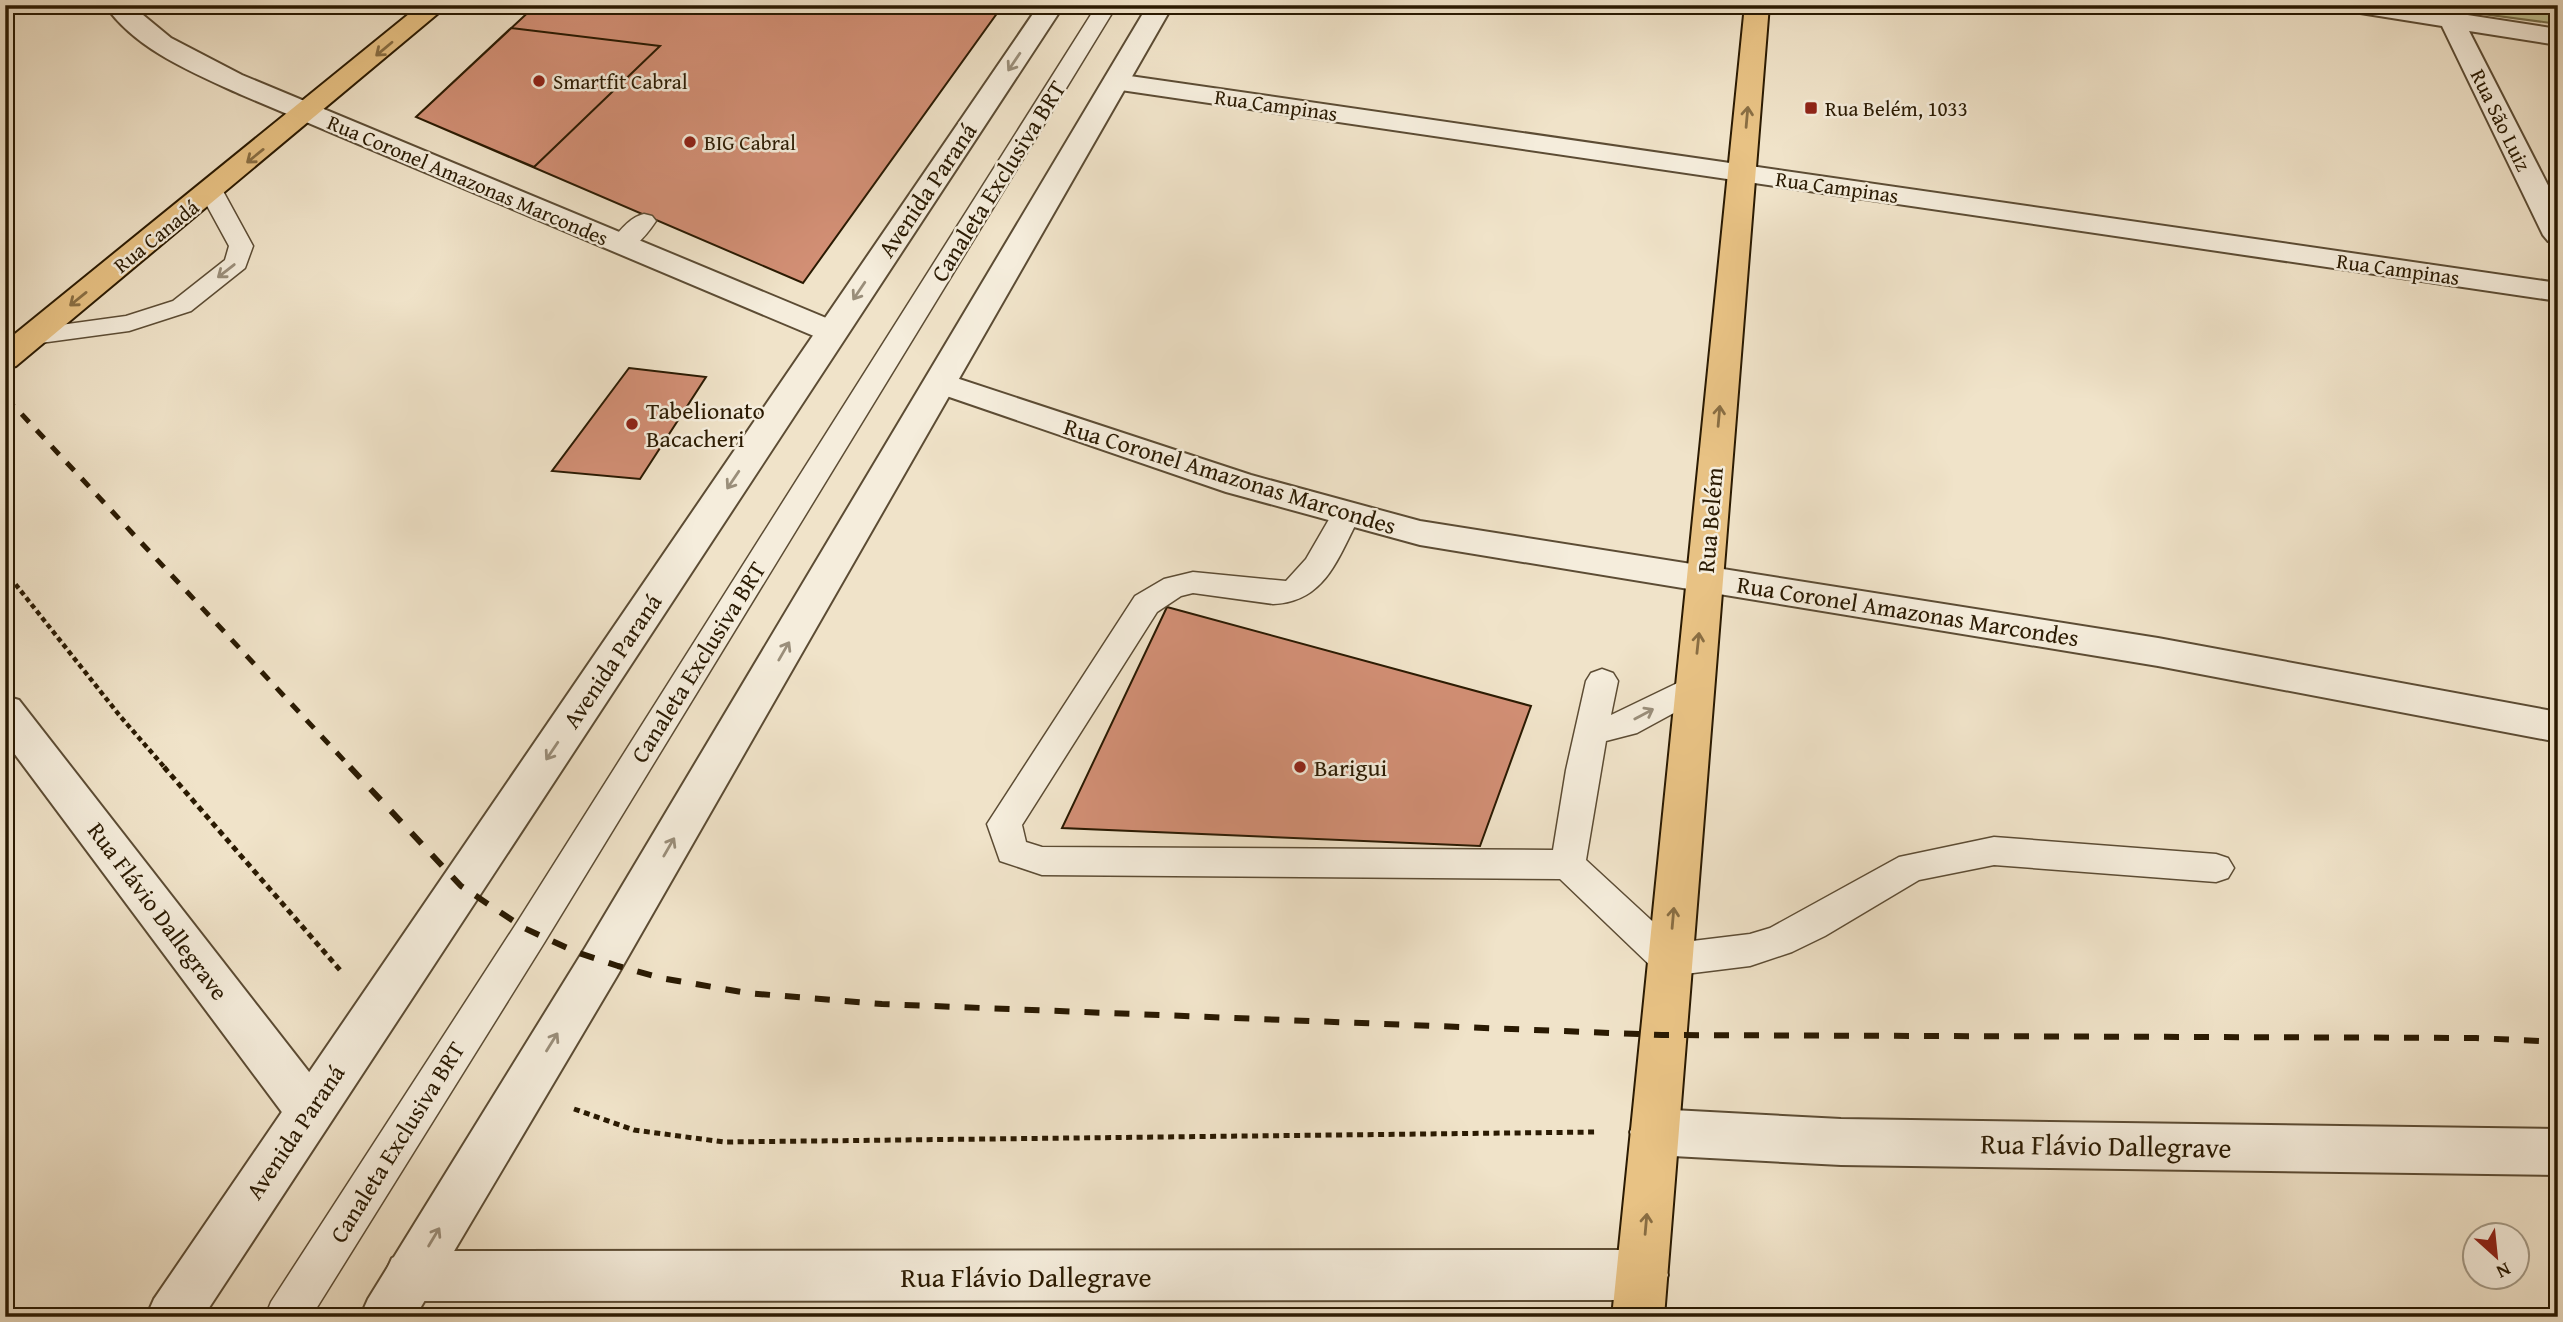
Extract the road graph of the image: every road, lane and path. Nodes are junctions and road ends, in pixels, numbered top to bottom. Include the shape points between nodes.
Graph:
1 (117, 5) edge
2 (436, 5) edge
3 (1052, 5) edge
4 (1107, 5) edge
5 (1161, 5) edge
6 (1757, 5) edge
7 (2354, 5) edge
8 (2448, 13) edge
9 (2558, 37) edge
10 (1116, 82) junction
11 (307, 113) junction
12 (1742, 173) junction
13 (211, 191) junction
14 (644, 221) dead end
15 (2558, 235) edge
16 (622, 244) junction
17 (2558, 292) edge
18 (832, 332) junction
19 (33, 336) junction
20 (5, 359) edge
21 (941, 383) junction
22 (1345, 516) junction
23 (5, 571) edge
24 (1704, 577) junction
25 (1602, 681) dead end
26 (1694, 687) junction
27 (5, 711) edge
28 (2558, 727) edge
29 (1591, 732) junction
30 (1568, 865) junction
31 (2216, 868) dead end
32 (1669, 960) junction
33 (349, 980) dead end
34 (563, 1105) dead end
35 (310, 1111) junction
36 (1568, 1131) dead end
37 (1654, 1132) junction
38 (2558, 1152) edge
39 (1640, 1296) edge
40 (398, 1297) edge
41 (172, 1317) edge
42 (286, 1317) edge

1 - 11 street, Rua Coronel Amazonas Marcondes via 133,23 177,52
2 -> 11 main road, Rua Canadá
3 -> 18 street, Avenida Paraná
4 - 42 lane, Canaleta Exclusiva BRT
5 - 10 street
12 -> 6 main road, Rua Belém
7 - 8 street
8 - 9 street
8 - 15 street, Rua São Luiz
10 - 12 street, Rua Campinas
10 - 21 street
11 -> 13 main road, Rua Canadá
11 - 16 street, Rua Coronel Amazonas Marcondes
12 - 17 street, Rua Campinas
24 -> 12 main road, Rua Belém
13 -> 19 main road, Rua Canadá
13 -> 19 lane via 241,246 236,263 182,306 159,315
14 - 16 lane
16 - 18 street, Rua Coronel Amazonas Marcondes
18 -> 35 street, Avenida Paraná
19 - 20 main road, Rua Canadá
21 - 22 street, Rua Coronel Amazonas Marcondes via 1173,464
40 -> 21 street
22 - 24 street, Rua Coronel Amazonas Marcondes via 1420,533
22 - 30 lane via 1299,588 1282,594 1209,582 1178,585 1146,604 1003,824 1012,851 1042,861
23 - 33 path via 120,716
26 -> 24 main road, Rua Belém
24 - 28 street, Rua Coronel Amazonas Marcondes via 2285,674
25 - 29 lane
29 -> 26 lane via 1625,724
32 -> 26 main road, Rua Belém
27 - 35 street, Rua Flávio Dallegrave
29 - 30 lane
30 - 32 lane
31 - 32 lane via 1994,851 1911,867 1779,941 1750,950
32 - 37 main road, Rua Belém
34 - 36 path via 634,1130 724,1142
35 - 41 street, Avenida Paraná
37 - 38 street, Rua Flávio Dallegrave via 1840,1142
39 -> 37 main road, Rua Belém
39 - 40 street, Rua Flávio Dallegrave

